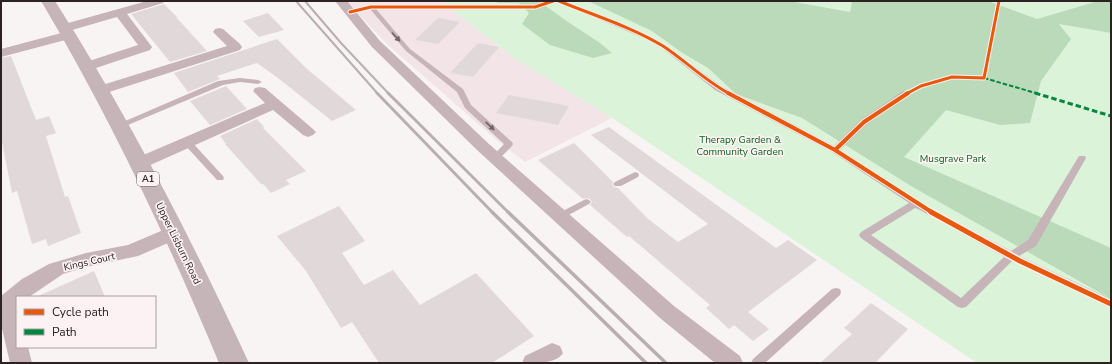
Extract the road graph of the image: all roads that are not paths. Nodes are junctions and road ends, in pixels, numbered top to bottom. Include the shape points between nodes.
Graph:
1 (48, 1) edge
2 (159, 1) edge
3 (553, 1) edge
4 (559, 1) edge
5 (345, 7) edge
6 (371, 8) junction
7 (119, 12) junction
8 (67, 31) junction
9 (219, 32) dead end
10 (1, 53) edge
11 (88, 66) junction
12 (259, 86) joint
13 (101, 90) junction
14 (906, 93) dead end
15 (274, 104) junction
16 (120, 125) junction
17 (308, 132) dead end
18 (187, 142) junction
19 (835, 150) junction
20 (495, 158) junction
21 (1082, 158) dead end
22 (140, 163) junction
23 (635, 175) dead end
24 (220, 178) dead end
25 (618, 184) dead end
26 (586, 202) dead end
27 (916, 203) junction
28 (560, 216) junction
29 (175, 232) junction
30 (1010, 256) junction
31 (836, 292) dead end
32 (1111, 304) edge
33 (16, 343) edge
34 (17, 348) edge
35 (552, 352) dead end
36 (21, 363) edge
37 (234, 363) edge
38 (532, 363) edge
39 (732, 363) edge
40 (758, 363) edge

1 - 8 main road, Upper Lisburn Road / A1
2 - 7 street
3 - 6 lane via 535,7
4 - 19 lane via 648,38 718,88
5 - 6 lane
5 - 20 street via 376,44
6 -> 20 lane via 408,50 460,91 468,106 509,144
7 - 8 street
7 - 11 street via 146,47
8 - 10 street
8 - 11 main road, Upper Lisburn Road / A1
9 - 13 street via 236,47
11 - 13 main road, Upper Lisburn Road / A1
12 - 15 street
12 - 16 lane via 240,80 221,83
13 - 16 main road, Upper Lisburn Road / A1
14 - 19 lane via 864,122
15 - 17 street
15 - 18 street
16 - 22 main road, Upper Lisburn Road / A1
18 - 22 street
18 - 24 lane
19 - 27 lane
20 - 28 street
21 - 30 lane via 1032,243
22 - 29 main road, Upper Lisburn Road / A1
23 - 25 lane
26 - 28 lane
27 - 30 lane
27 - 30 lane via 864,235 962,304
28 - 39 street via 667,312
29 - 33 street, Kings Court via 131,252 86,260 56,269 29,285 7,303
29 - 37 main road, Upper Lisburn Road / A1
30 - 32 lane
31 - 40 lane
34 - 36 street, Kings Court
35 - 38 street

